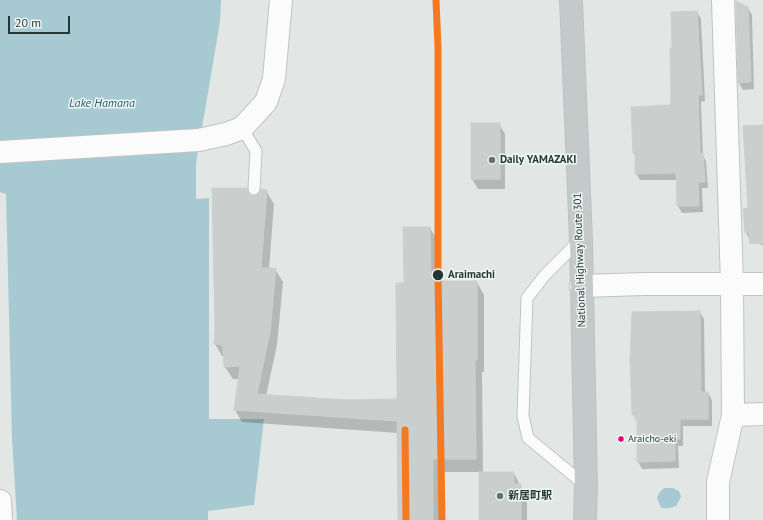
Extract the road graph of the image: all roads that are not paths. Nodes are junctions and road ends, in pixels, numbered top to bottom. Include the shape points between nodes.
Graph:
1 (282, 0) edge
2 (571, 0) edge
3 (723, 0) edge
4 (242, 128) junction
5 (0, 152) edge
6 (254, 189) dead end
7 (580, 240) junction
8 (732, 284) junction
9 (763, 284) edge
10 (581, 286) junction
11 (763, 414) edge
12 (733, 415) junction
13 (586, 486) junction
14 (0, 501) edge
15 (1, 520) edge
16 (585, 520) edge
17 (718, 520) edge

1 - 4 street via 274,79 266,102
2 - 7 highway, National Highway Route 301
3 - 8 street
4 - 5 street via 199,140
4 - 6 lane via 256,151
7 - 10 highway, National Highway Route 301
7 - 13 lane via 546,274 527,298 523,416 528,438
8 - 9 street
8 - 10 street
8 - 12 street
10 - 13 highway, National Highway Route 301
11 - 12 street
12 - 17 street via 718,482
13 - 16 highway, National Highway Route 301
14 - 15 street

